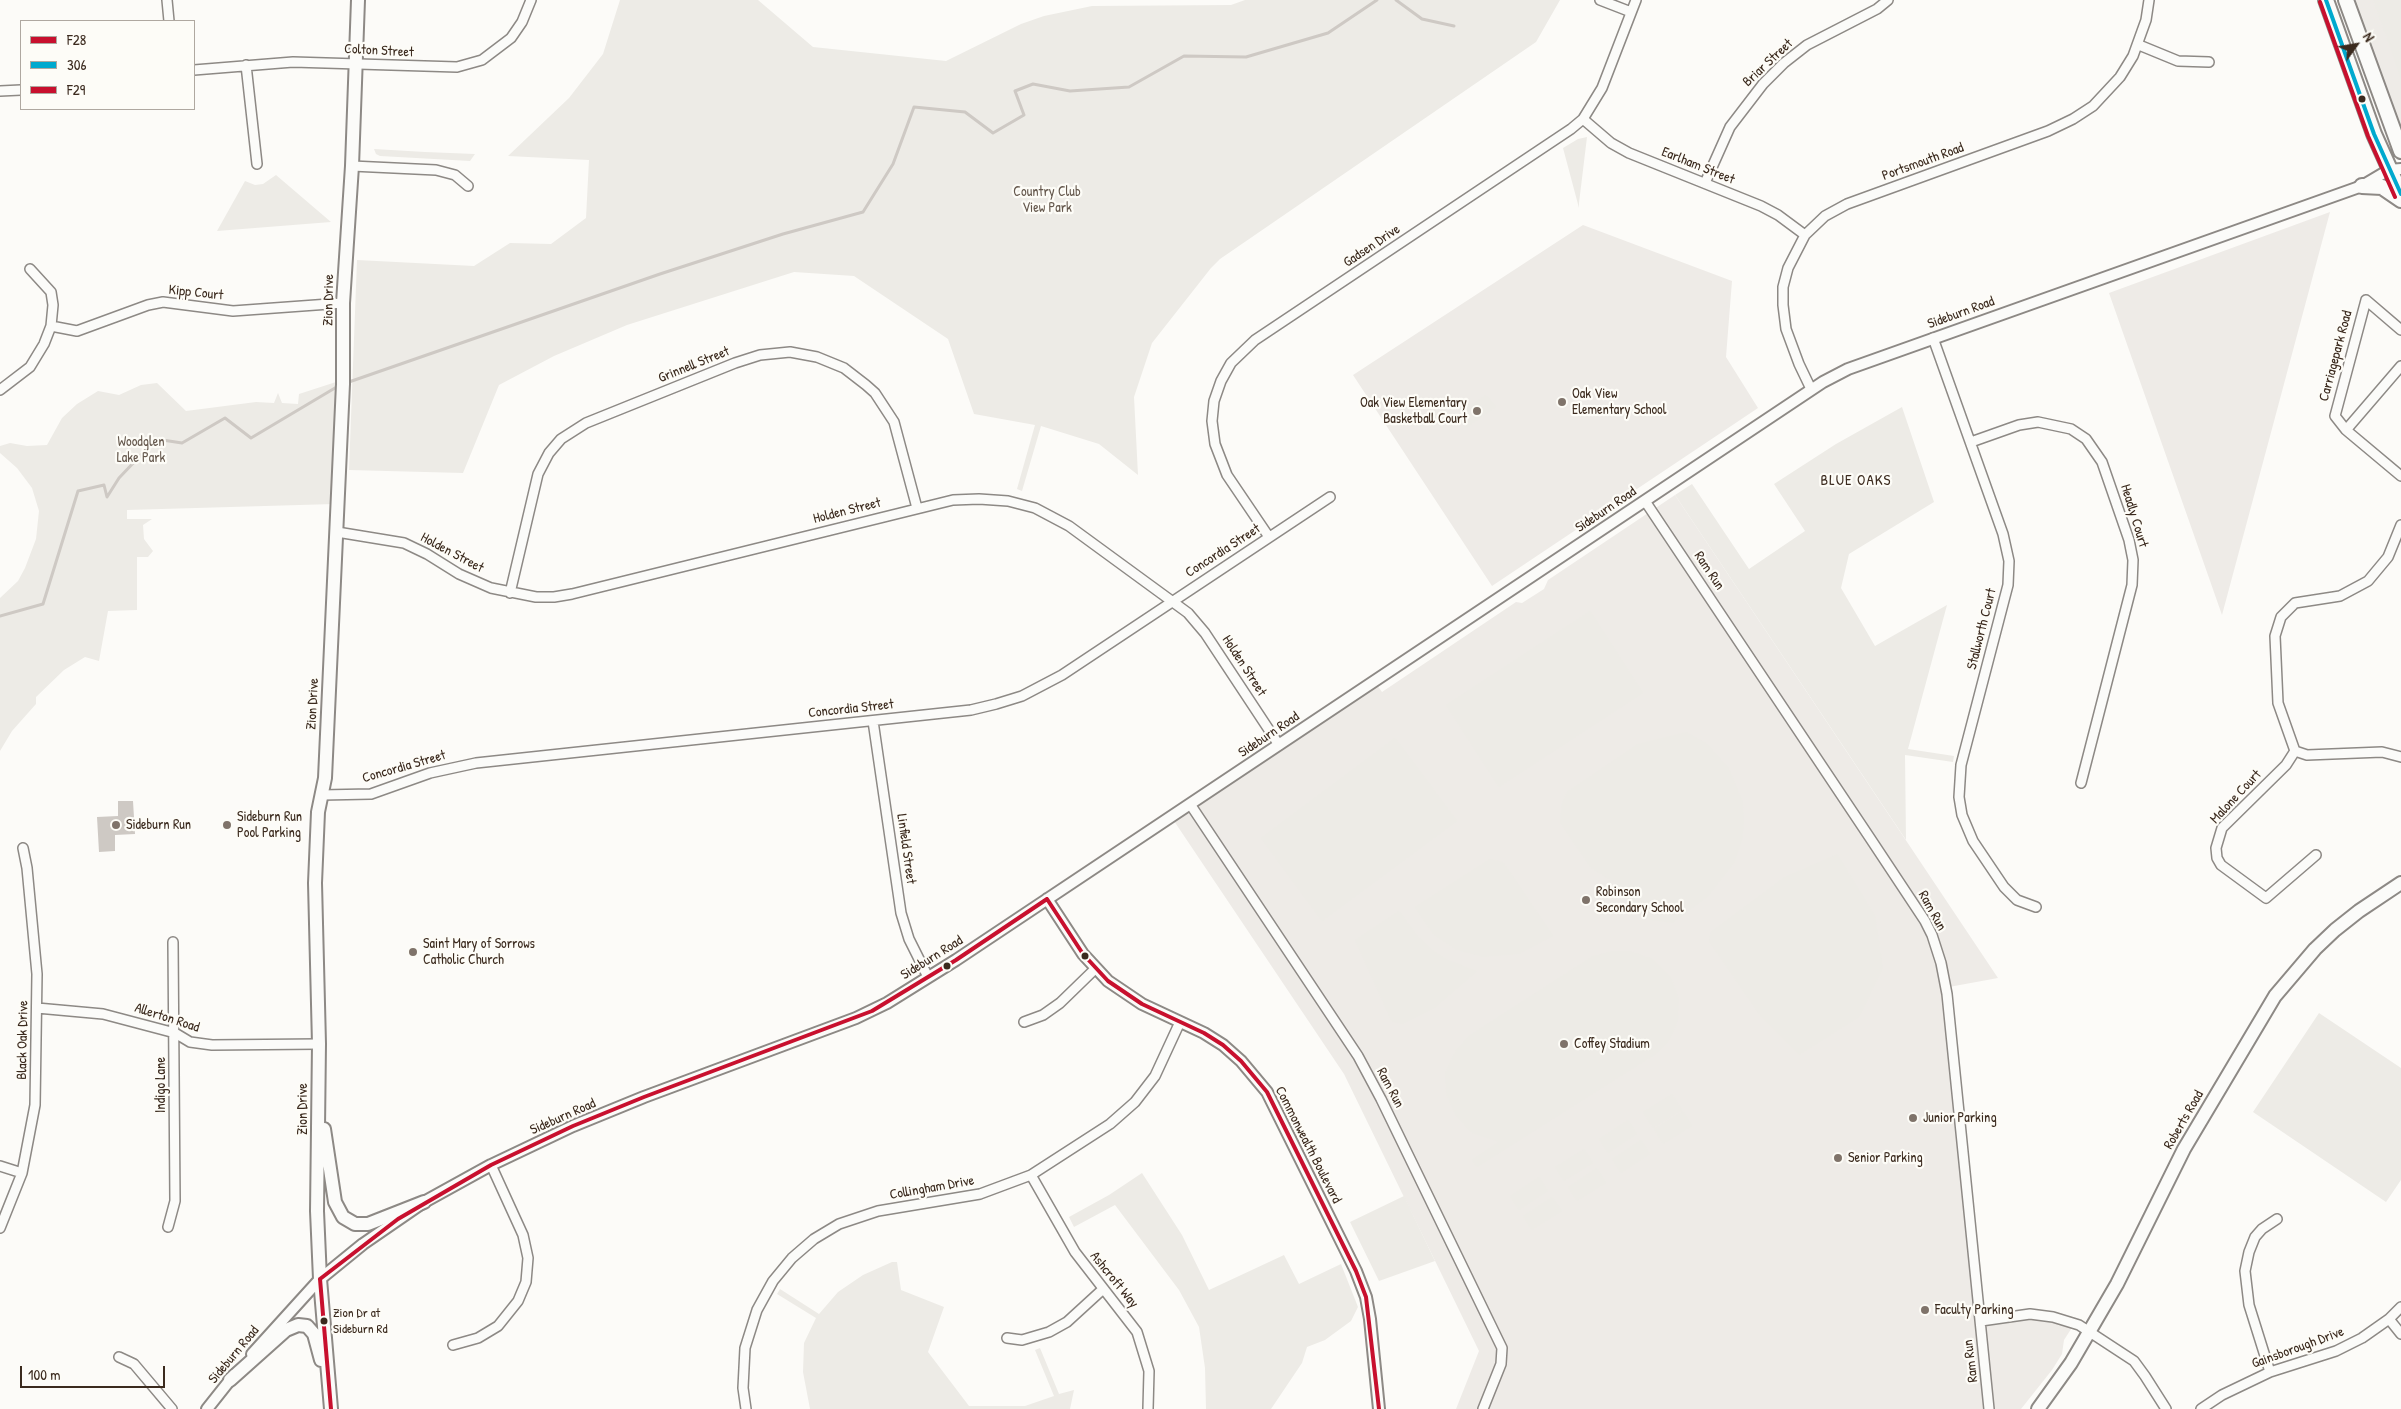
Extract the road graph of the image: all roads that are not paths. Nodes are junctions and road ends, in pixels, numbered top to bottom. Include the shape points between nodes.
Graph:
1 (167, 0) edge
2 (358, 0) edge
3 (531, 0) edge
4 (1600, 0) edge
5 (1636, 0) edge
6 (1888, 0) edge
7 (2149, 0) edge
8 (2326, 0) edge
9 (2346, 0) edge
10 (1631, 12) junction
11 (169, 20) edge
12 (2139, 45) junction
13 (2209, 62) dead end
14 (355, 63) junction
15 (246, 65) junction
16 (195, 70) edge
17 (20, 90) edge
18 (0, 91) edge
19 (2383, 102) junction
20 (1583, 119) junction
21 (2401, 130) edge
22 (2401, 151) edge
23 (257, 164) dead end
24 (352, 166) junction
25 (2395, 169) edge
26 (1705, 183) junction
27 (468, 186) dead end
28 (2362, 186) junction
29 (2401, 194) edge
30 (2401, 200) edge
31 (1805, 235) junction
32 (30, 269) dead end
33 (343, 303) junction
34 (51, 326) junction
35 (2401, 330) edge
36 (1933, 338) junction
37 (2401, 366) edge
38 (1812, 389) junction
39 (0, 390) edge
40 (2346, 430) junction
41 (1971, 442) junction
42 (2401, 476) edge
43 (1330, 497) dead end
44 (1646, 500) junction
45 (918, 508) junction
46 (2401, 525) edge
47 (337, 532) junction
48 (1269, 537) junction
49 (510, 593) junction
50 (1172, 601) junction
51 (873, 721) junction
52 (1279, 745) junction
53 (2295, 751) junction
54 (2401, 757) edge
55 (2081, 783) dead end
56 (322, 795) junction
57 (1190, 804) junction
58 (23, 848) dead end
59 (2316, 855) dead end
60 (2401, 884) edge
61 (1047, 899) junction
62 (2036, 907) dead end
63 (173, 942) dead end
64 (1096, 969) junction
65 (928, 977) junction
66 (37, 1008) junction
67 (1024, 1022) dead end
68 (1180, 1022) junction
69 (174, 1033) junction
70 (319, 1044) junction
71 (318, 1089) junction
72 (491, 1165) junction
73 (0, 1166) edge
74 (22, 1173) junction
75 (1031, 1175) junction
76 (424, 1202) junction
77 (2277, 1219) dead end
78 (168, 1227) dead end
79 (0, 1228) edge
80 (320, 1278) junction
81 (1102, 1290) junction
82 (2401, 1307) edge
83 (2389, 1319) junction
84 (1981, 1321) junction
85 (2090, 1331) junction
86 (2401, 1334) edge
87 (1007, 1338) dead end
88 (453, 1345) dead end
89 (119, 1358) dead end
90 (2270, 1372) junction
91 (230, 1380) junction
92 (329, 1387) junction
93 (172, 1409) edge
94 (207, 1409) edge
95 (331, 1409) edge
96 (746, 1409) edge
97 (1148, 1409) edge
98 (1379, 1409) edge
99 (1483, 1409) edge
100 (1989, 1409) edge
101 (2038, 1409) edge
102 (2166, 1409) edge
103 (2201, 1409) edge

1 - 11 street
2 - 14 main road, Zion Drive
3 - 14 street, Colton Street via 511,38 497,51 474,63 445,68
4 - 10 street
5 - 10 street, Gadsen Drive
6 - 26 street, Briar Street via 1877,9 1807,45 1784,63 1763,84 1730,127
7 - 12 street, Portsmouth Road
8 - 25 main road
9 - 19 main road
10 - 20 street, Gadsen Drive via 1602,88
12 - 13 street via 2178,61
12 - 31 street, Portsmouth Road via 2108,92 2073,119 2048,132 1847,204 1826,216
14 - 15 street, Colton Street
14 - 24 main road, Zion Drive
15 - 16 street, Colton Street
15 - 23 street
17 - 18 street
19 - 21 main road
19 - 22 main road
20 - 26 street, Earlham Street via 1611,143 1629,153
20 - 48 street, Gadsen Drive via 1255,340 1231,363 1214,401 1215,444 1227,474
24 - 27 street via 436,170 454,175
24 - 33 main road, Zion Drive
25 - 28 street, Sideburn Road
25 - 29 main road
26 - 31 street, Earlham Street via 1761,206
28 - 30 main road via 2382,187
28 - 36 street, Sideburn Road
31 - 38 street, Portsmouth Road via 1788,268 1783,305 1786,329
32 - 34 street via 50,292 53,305
33 - 34 street, Kipp Court via 233,311 163,302 78,331
33 - 47 main road, Zion Drive
34 - 39 street via 30,367
35 - 40 street, Carriagepark Road via 2366,300 2335,416
36 - 38 street, Sideburn Road via 1848,369
36 - 41 street, Stallworth Court
37 - 40 street
38 - 44 street, Sideburn Road
40 - 42 street, Carriagepark Road
41 - 55 street, Headly Court via 2019,425 2038,422 2064,426 2078,433 2095,449 2102,462 2129,540 2133,560 2132,585
41 - 62 street, Stallworth Court via 2003,534 2009,574 1961,764 1959,797 1968,832 2004,887 2017,900
43 - 48 street, Concordia Street
44 - 52 street, Sideburn Road
44 - 84 street, Ram Run via 1932,935 1947,994
45 - 49 street, Holden Street via 572,594 536,597
45 - 49 street, Grinnell Street via 894,422 866,384 844,368 817,357 790,352 760,355 586,423 561,439 538,474
45 - 50 street, Holden Street via 979,498 1035,508 1069,526
46 - 53 street via 2388,557 2368,581 2340,596 2295,603 2276,626 2278,703
47 - 49 street, Holden Street via 404,543 476,582
47 - 56 main road, Zion Drive
48 - 50 street, Concordia Street
50 - 51 street, Concordia Street via 1062,675 1022,696 971,710
50 - 52 street, Holden Street via 1188,613 1205,633
51 - 56 street, Concordia Street via 476,763 430,773 371,794
51 - 65 street, Linfield Street via 901,913
52 - 57 street, Sideburn Road
53 - 54 street via 2307,754 2382,752
53 - 59 street, Malone Court via 2222,828 2216,848 2217,858 2221,865 2266,898
56 - 70 main road, Zion Drive via 314,883
57 - 61 street, Sideburn Road
57 - 99 street, Ram Run via 1358,1056 1466,1272 1503,1353
58 - 66 street, Black Oak Drive via 28,868 29,908 36,958
60 - 85 main road, Roberts Road via 2335,930 2275,996 2184,1149 2118,1284
61 - 64 street, Commonwealth Boulevard
61 - 65 street, Sideburn Road
63 - 69 street, Indigo Lane
64 - 67 street via 1060,1003 1043,1015
64 - 68 street, Commonwealth Boulevard via 1142,1004
65 - 72 street, Sideburn Road via 856,1018 644,1097
66 - 69 street, Allerton Road via 103,1014
66 - 74 street, Black Oak Drive via 35,1105
68 - 75 street, Collingham Drive via 1155,1076 1136,1102 1110,1124
68 - 98 street, Commonwealth Boulevard via 1216,1041 1241,1061 1275,1105 1366,1297
69 - 70 street, Allerton Road via 190,1042 212,1044
69 - 78 street, Indigo Lane via 175,1201
70 - 71 main road, Zion Drive
71 - 76 main road via 335,1202 343,1217 355,1224 368,1224
71 - 80 main road, Zion Drive
72 - 76 street, Sideburn Road
72 - 88 street via 523,1235 528,1258 526,1282 518,1301 498,1326 478,1338
73 - 74 street
74 - 79 street, Black Oak Drive
75 - 81 street, Ashcroft Way via 1074,1252
75 - 96 street, Collingham Drive via 980,1194 878,1211 840,1224 814,1239 792,1258 757,1310 745,1348 743,1388
76 - 80 street, Sideburn Road
77 - 90 street via 2255,1237 2245,1271 2249,1305
80 - 91 street, Sideburn Road
80 - 92 main road, Zion Drive
81 - 87 street via 1067,1322 1049,1332 1022,1340
81 - 97 street, Ashcroft Way via 1123,1312 1141,1341 1150,1371
82 - 83 street, Gainsborough Drive
83 - 86 street
83 - 90 street, Gainsborough Drive via 2336,1351
84 - 85 street via 2030,1314 2053,1317
84 - 100 street, Ram Run
85 - 101 main road, Roberts Road via 2072,1364
85 - 102 street via 2134,1361
89 - 93 street via 134,1364
90 - 103 street, Gainsborough Drive
91 - 92 main road via 286,1330 298,1325 308,1326 314,1334
91 - 94 street, Sideburn Road
92 - 95 main road, Zion Drive

